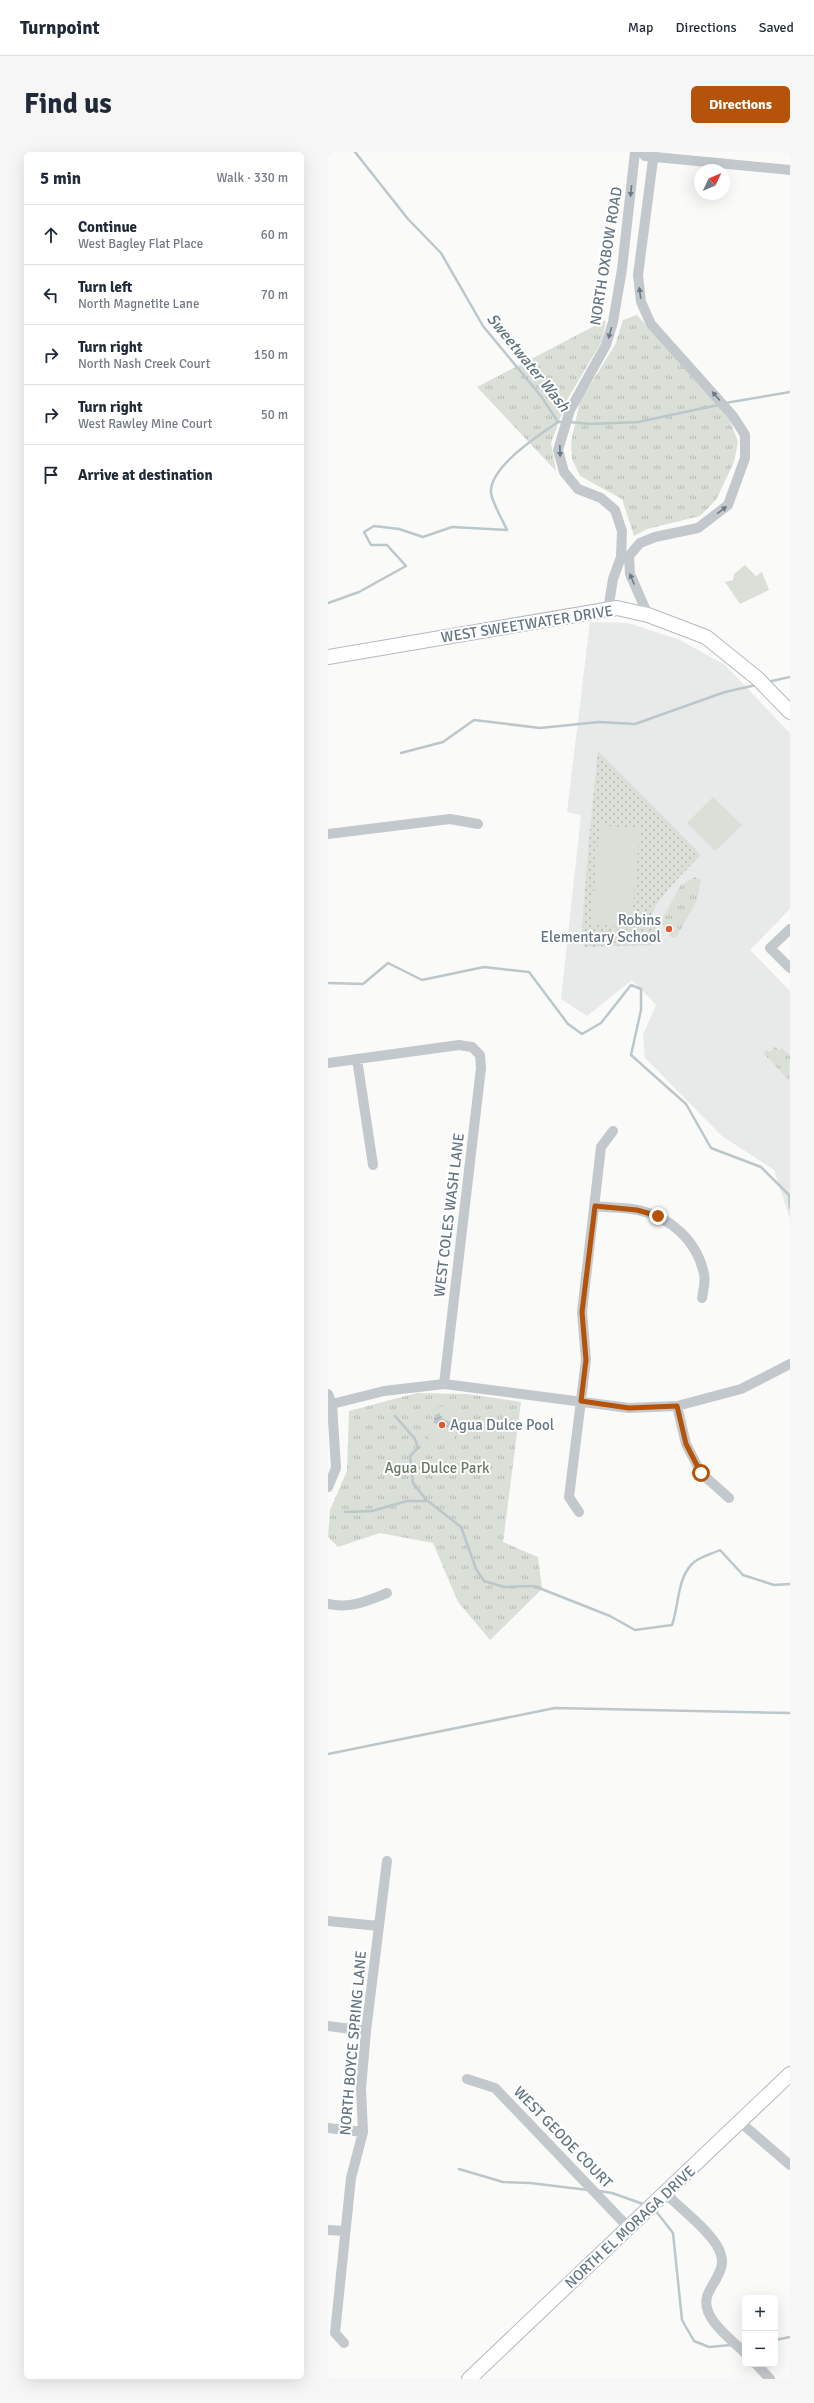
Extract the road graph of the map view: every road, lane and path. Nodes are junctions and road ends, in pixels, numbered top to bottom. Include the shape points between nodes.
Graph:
1 (635, 152) edge
2 (642, 152) edge
3 (654, 154) edge
4 (790, 170) edge
5 (608, 610) junction
6 (648, 614) junction
7 (328, 657) edge
8 (790, 712) edge
9 (478, 824) dead end
10 (328, 834) edge
11 (790, 929) edge
12 (790, 968) edge
13 (357, 1060) junction
14 (328, 1063) edge
15 (613, 1131) dead end
16 (373, 1165) dead end
17 (595, 1206) junction
18 (702, 1298) dead end
19 (790, 1364) edge
20 (444, 1384) junction
21 (328, 1394) edge
22 (581, 1401) junction
23 (332, 1404) junction
24 (677, 1406) junction
25 (328, 1487) edge
26 (729, 1498) dead end
27 (579, 1512) dead end
28 (387, 1593) dead end
29 (328, 1604) edge
30 (387, 1861) dead end
31 (328, 1921) edge
32 (378, 1926) junction
33 (328, 2026) edge
34 (366, 2031) junction
35 (790, 2074) edge
36 (467, 2079) dead end
37 (740, 2122) junction
38 (328, 2128) edge
39 (363, 2132) junction
40 (790, 2165) edge
41 (666, 2194) junction
42 (629, 2228) junction
43 (328, 2230) edge
44 (344, 2231) junction
45 (344, 2343) dead end
46 (742, 2350) edge
47 (759, 2367) edge
48 (469, 2379) edge
49 (770, 2379) edge

1 -> 5 street, NORTH OXBOW ROAD via 622,269 613,322 606,345 570,410 558,450 564,472 578,489 601,498 615,510 622,531 621,557 613,579
2 - 3 street via 645,156
3 - 4 street
6 -> 3 street via 630,574 629,556 640,543 655,537 698,528 728,505 745,458 745,435 733,416 651,324 641,302 638,275
5 - 6 street, WEST SWEETWATER DRIVE via 617,608
5 - 7 street, WEST SWEETWATER DRIVE
6 - 8 street, WEST SWEETWATER DRIVE via 706,637 758,678
9 - 10 street via 450,819
11 - 12 street via 770,948
13 - 14 street
13 - 16 street
13 - 20 street, WEST COLES WASH LANE via 459,1045 478,1048 481,1068
15 - 17 street via 601,1147
17 - 18 street via 637,1210 658,1216 676,1227 689,1240 705,1275
17 - 22 street via 582,1312 586,1360
19 - 24 street via 741,1389
20 - 22 street
20 - 23 street via 384,1391
21 - 23 street
22 - 24 street via 629,1408
22 - 27 street via 569,1497
23 - 25 street via 336,1468
24 - 26 street via 686,1444 701,1473
28 - 29 street via 358,1605 339,1607
30 - 32 street, NORTH BOYCE SPRING LANE
31 - 32 street
32 - 34 street, NORTH BOYCE SPRING LANE
33 - 34 street
34 - 39 street, NORTH BOYCE SPRING LANE via 361,2089
35 - 37 street, NORTH EL MORAGA DRIVE
36 - 42 street, WEST GEODE COURT via 495,2088
37 - 40 street
37 - 41 street, NORTH EL MORAGA DRIVE
38 - 39 street
39 - 44 street, NORTH BOYCE SPRING LANE via 351,2178
41 - 42 street, NORTH EL MORAGA DRIVE
41 - 46 street via 709,2235 721,2254 722,2263 706,2305 716,2324
42 - 48 street, NORTH EL MORAGA DRIVE
43 - 44 street
44 - 45 street, NORTH BOYCE SPRING LANE via 335,2333
47 - 49 street

